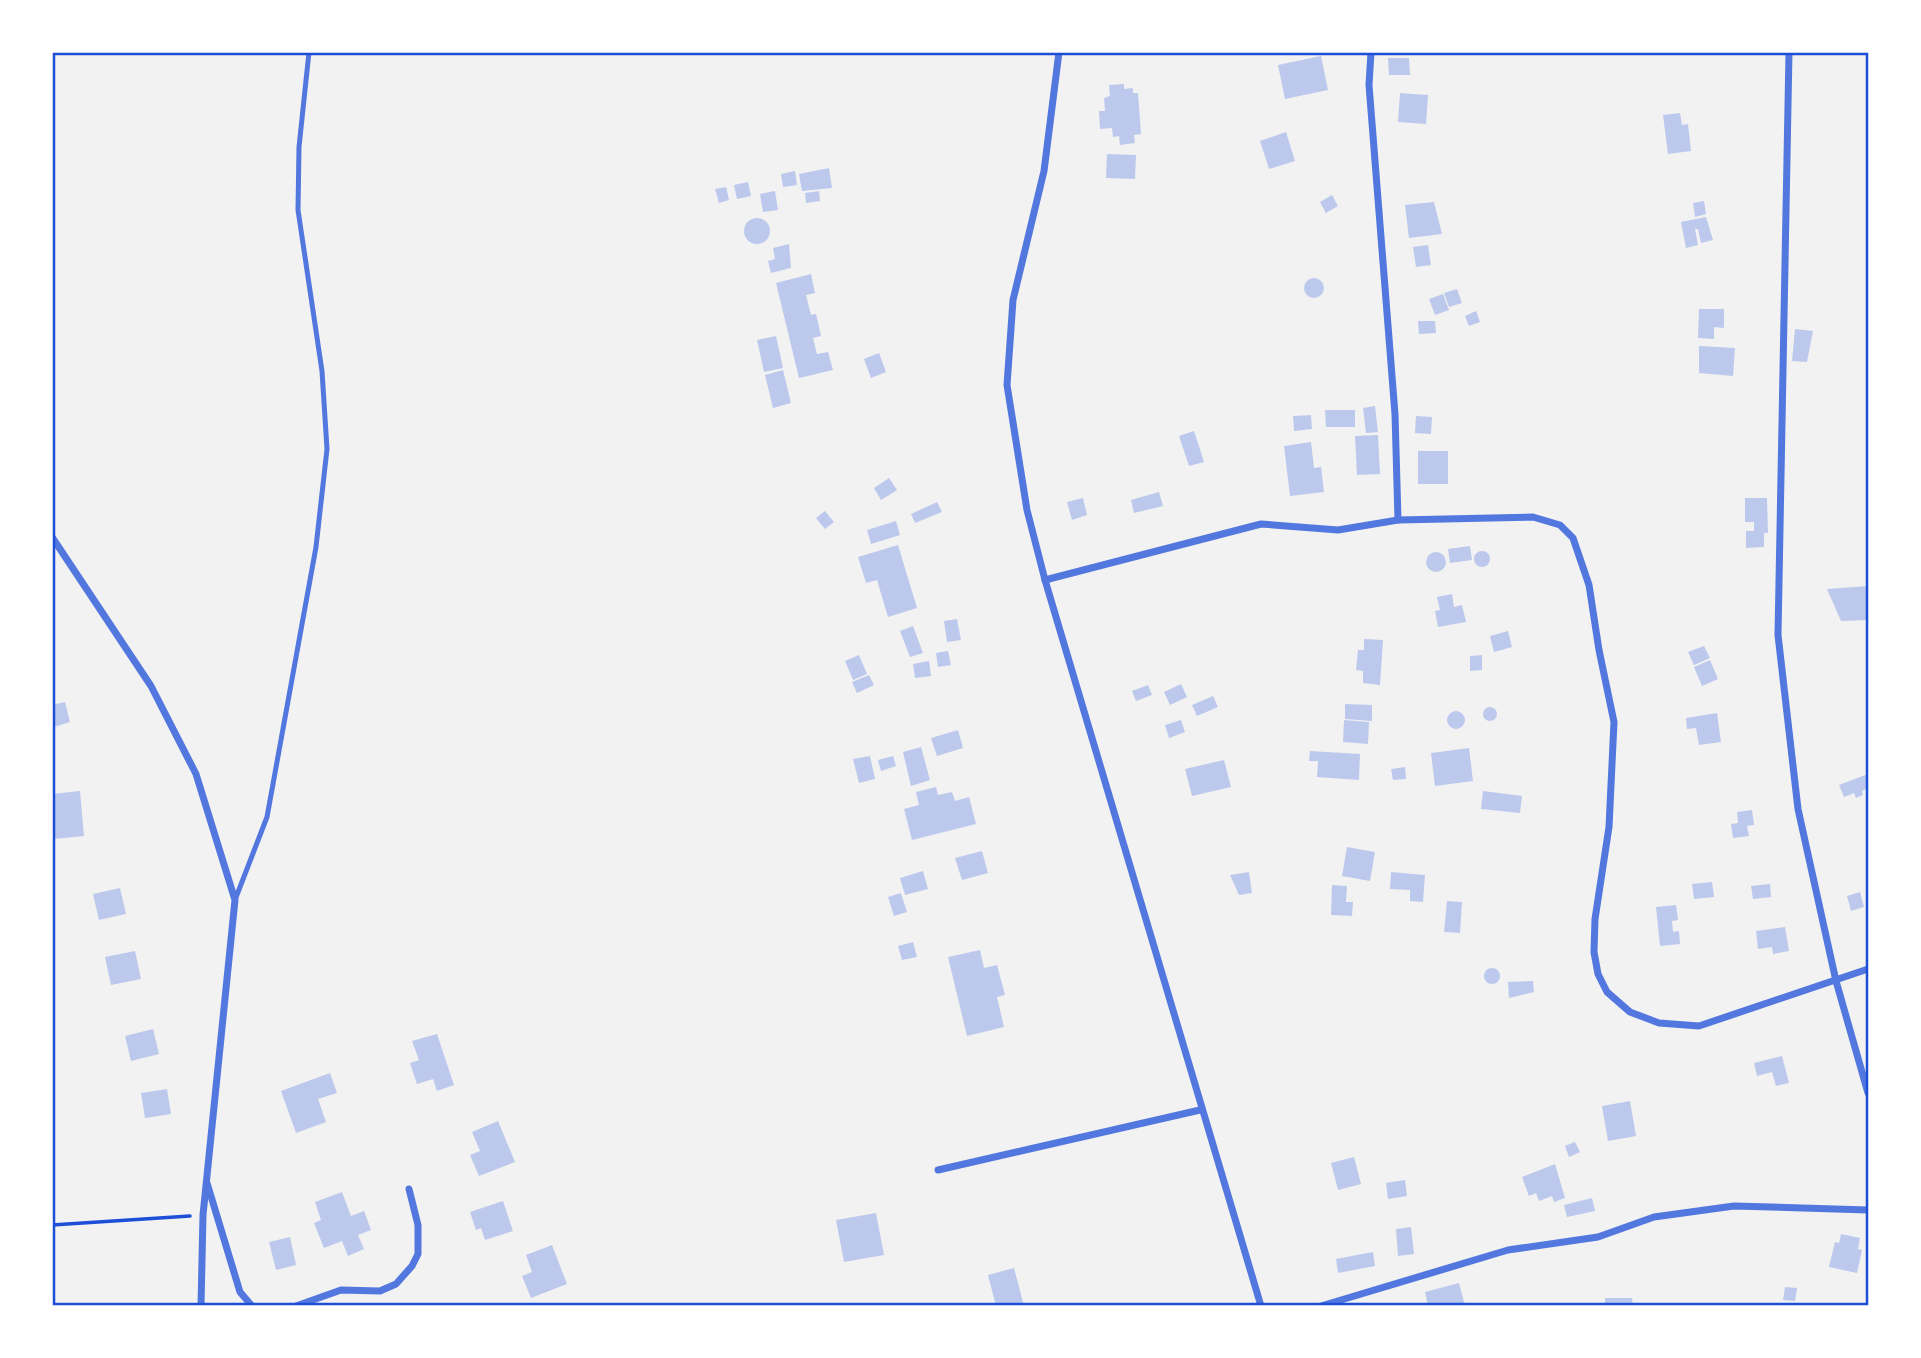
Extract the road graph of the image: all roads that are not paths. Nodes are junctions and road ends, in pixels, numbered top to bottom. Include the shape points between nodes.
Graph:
1 (309, 52) edge
2 (1059, 52) edge
3 (1371, 52) edge
4 (1789, 52) edge
5 (1398, 520) junction
6 (52, 537) edge
7 (1045, 580) junction
8 (235, 900) junction
9 (1868, 969) edge
10 (1836, 981) junction
11 (1868, 1093) edge
12 (1200, 1110) junction
13 (938, 1170) dead end
14 (206, 1180) junction
15 (409, 1189) dead end
16 (1868, 1210) edge
17 (201, 1306) edge
18 (252, 1306) edge
19 (296, 1306) edge
20 (1261, 1306) edge
21 (1321, 1306) edge

1 - 8 lane via 298,210 322,371 327,449 316,547 267,817
2 - 7 street via 1044,171 1013,300 1007,385 1027,510
3 - 5 street via 1369,85 1395,414
4 - 10 street via 1778,635 1798,809
5 - 7 street via 1338,530 1253,526
5 - 10 street via 1533,517 1560,525 1573,538 1589,585 1614,722 1609,827 1594,930 1598,974 1607,992 1639,1016 1659,1023 1699,1026
6 - 8 street via 151,685 191,763
7 - 12 street
8 - 14 street
9 - 10 street
10 - 11 street
12 - 13 street
12 - 20 street
14 - 17 street
14 - 18 street via 240,1292
15 - 19 street via 418,1225 418,1254 396,1284 380,1291 341,1290
16 - 21 street via 1734,1206 1654,1216 1598,1237 1508,1250

